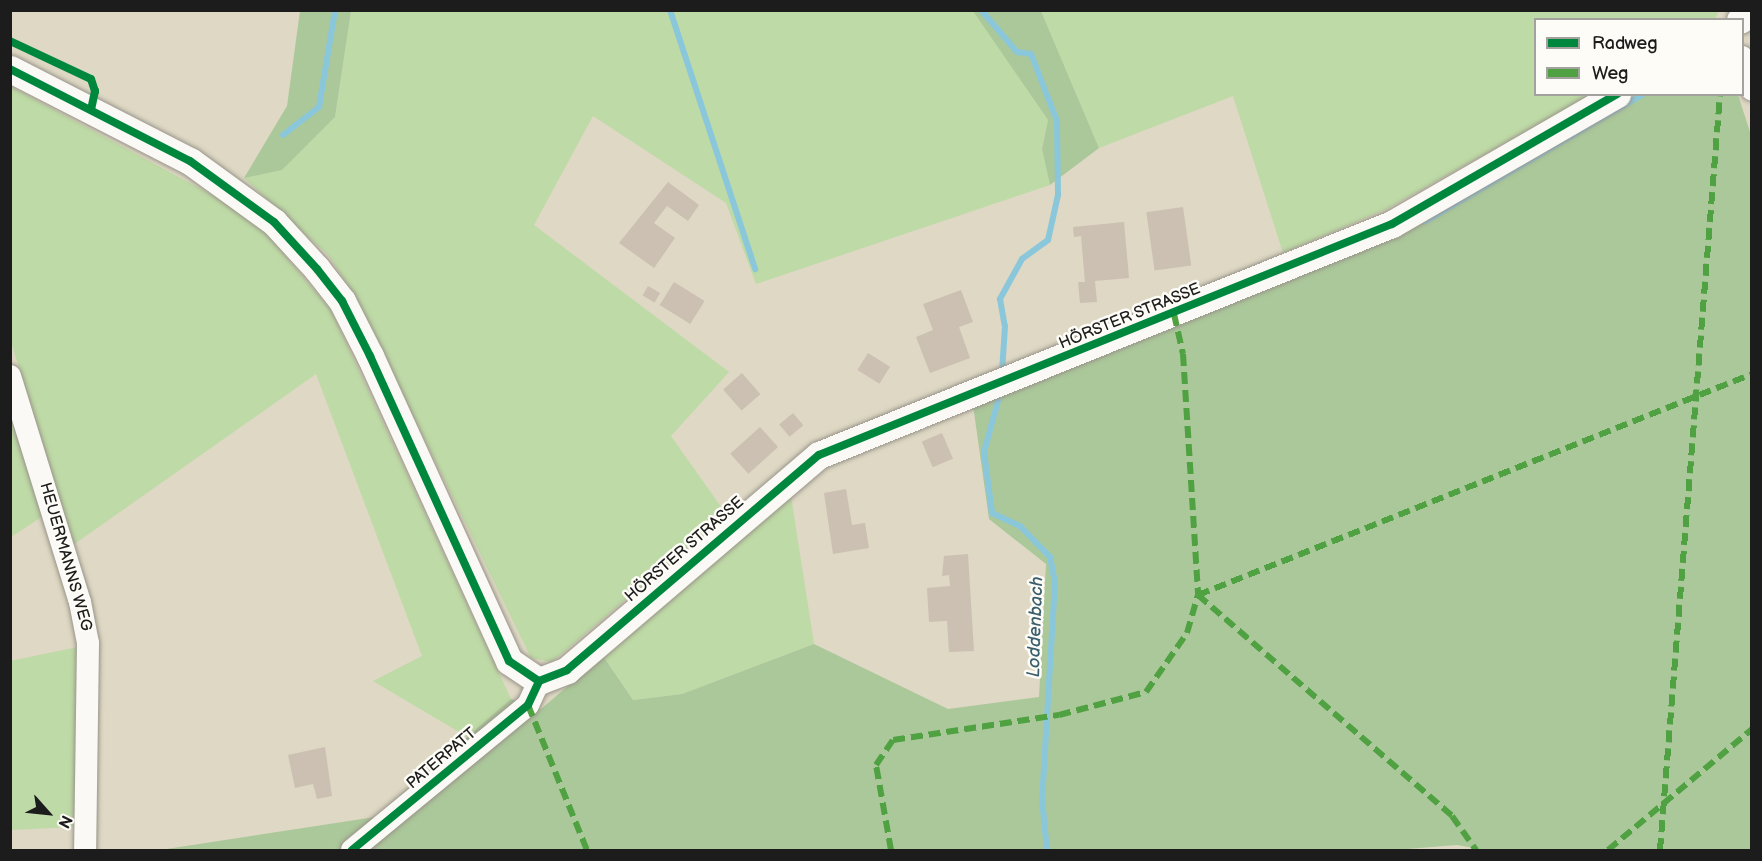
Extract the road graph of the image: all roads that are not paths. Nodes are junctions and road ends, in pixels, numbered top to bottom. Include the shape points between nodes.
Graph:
1 (1744, 61) edge
2 (10, 69) edge
3 (1752, 90) edge
4 (1614, 96) edge
5 (10, 376) edge
6 (539, 681) junction
7 (85, 850) edge
8 (352, 850) edge

1 - 3 street
2 - 6 street via 190,161 274,222 317,269 342,301 370,356 509,662
4 - 6 street, HÖRSTER STRASSE via 1392,224 819,455 567,670
5 - 7 street, HEUERMANNS WEG via 80,602 88,643
6 - 8 street, PATERPATT via 528,705

